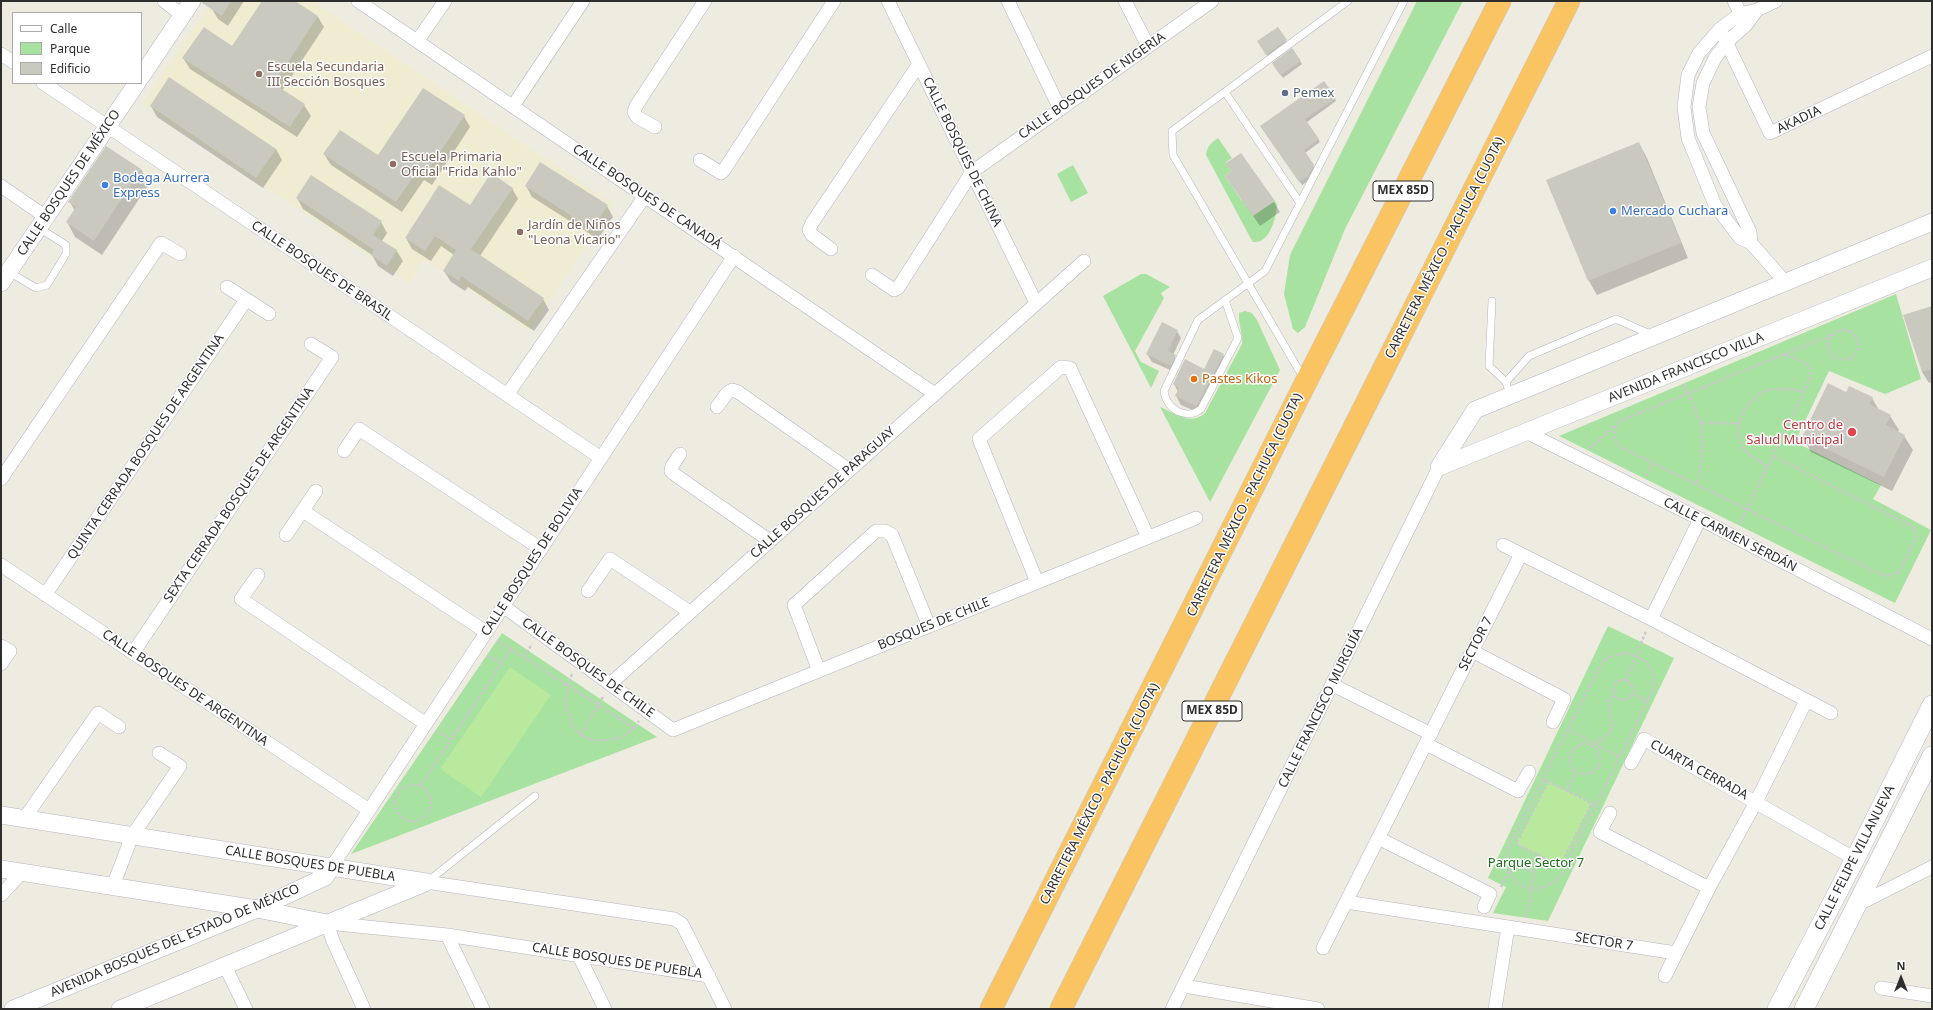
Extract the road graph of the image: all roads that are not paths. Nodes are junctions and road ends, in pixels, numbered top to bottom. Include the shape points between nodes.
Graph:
1 (164, 1) edge
2 (192, 1) edge
3 (358, 1) edge
4 (445, 1) edge
5 (583, 1) edge
6 (705, 1) edge
7 (834, 1) edge
8 (888, 1) edge
9 (1008, 1) edge
10 (1126, 1) edge
11 (1212, 1) edge
12 (1348, 1) edge
13 (1404, 1) edge
14 (1500, 1) edge
15 (1569, 1) edge
16 (1734, 1) edge
17 (1776, 1) edge
18 (183, 16) junction
19 (1743, 20) junction
20 (1720, 29) junction
21 (418, 40) junction
22 (1727, 42) junction
23 (1148, 46) junction
24 (1, 54) edge
25 (1932, 56) edge
26 (12, 61) edge
27 (919, 64) junction
28 (142, 76) edge
29 (45, 84) edge
30 (136, 84) edge
31 (1224, 92) junction
32 (513, 106) junction
33 (1060, 109) junction
34 (107, 126) junction
35 (655, 128) dead end
36 (1703, 134) junction
37 (1688, 138) junction
38 (700, 160) dead end
39 (972, 172) junction
40 (1, 186) edge
41 (645, 196) junction
42 (1300, 203) junction
43 (42, 222) junction
44 (1932, 222) edge
45 (1751, 243) junction
46 (831, 249) dead end
47 (180, 254) dead end
48 (734, 256) junction
49 (1084, 261) dead end
50 (1932, 268) edge
51 (872, 275) dead end
52 (5, 278) edge
53 (1785, 282) junction
54 (1248, 284) junction
55 (227, 287) dead end
56 (246, 300) junction
57 (1225, 300) junction
58 (1492, 301) dead end
59 (1036, 303) junction
60 (268, 314) dead end
61 (1656, 336) junction
62 (311, 344) dead end
63 (1306, 382) junction
64 (1508, 389) junction
65 (935, 394) junction
66 (507, 395) junction
67 (717, 407) dead end
68 (1526, 432) junction
69 (344, 452) dead end
70 (680, 454) dead end
71 (601, 458) junction
72 (1439, 467) junction
73 (849, 470) junction
74 (1, 479) edge
75 (316, 491) dead end
76 (303, 511) junction
77 (1196, 518) dead end
78 (1700, 519) junction
79 (286, 535) dead end
80 (1148, 537) junction
81 (770, 541) junction
82 (1503, 545) dead end
83 (541, 549) junction
84 (1521, 554) junction
85 (1, 565) edge
86 (258, 575) dead end
87 (1037, 582) junction
88 (588, 591) dead end
89 (45, 595) junction
90 (503, 606) junction
91 (690, 612) junction
92 (1651, 619) junction
93 (929, 626) junction
94 (486, 632) junction
95 (1932, 639) edge
96 (1, 646) edge
97 (1472, 651) junction
98 (133, 653) junction
99 (1, 664) edge
100 (819, 671) junction
101 (610, 684) junction
102 (1333, 685) junction
103 (1806, 701) junction
104 (1932, 706) edge
105 (1831, 713) dead end
106 (1553, 722) road end
107 (426, 724) junction
108 (119, 727) dead end
109 (673, 730) joint
110 (1428, 739) junction
111 (159, 753) dead end
112 (1932, 756) edge
113 (1626, 760) road end
114 (1529, 772) road end
115 (535, 796) dead end
116 (1756, 802) junction
117 (369, 810) junction
118 (1610, 813) road end
119 (1, 815) edge
120 (24, 819) junction
121 (132, 836) junction
122 (1378, 838) junction
123 (1855, 859) junction
124 (1932, 867) edge
125 (1, 868) edge
126 (331, 868) junction
127 (22, 872) junction
128 (426, 882) junction
129 (113, 886) junction
130 (1710, 888) junction
131 (1, 895) edge
132 (199, 900) junction
133 (1346, 902) junction
134 (1484, 907) dead end
135 (1854, 907) junction
136 (257, 909) junction
137 (327, 923) junction
138 (1508, 927) junction
139 (206, 930) junction
140 (447, 935) junction
141 (1323, 948) dead end
142 (1676, 953) junction
143 (579, 956) junction
144 (225, 966) junction
145 (709, 976) junction
146 (1665, 976) dead end
147 (1184, 986) junction
148 (1932, 986) edge
149 (1881, 988) dead end
150 (1916, 993) junction
151 (1932, 996) edge
152 (126, 1008) edge
153 (13, 1009) edge
154 (246, 1009) edge
155 (364, 1009) edge
156 (483, 1009) edge
157 (605, 1009) edge
158 (725, 1009) edge
159 (991, 1009) edge
160 (1061, 1009) edge
161 (1172, 1009) edge
162 (1318, 1009) edge
163 (1495, 1009) edge
164 (1777, 1009) edge
165 (1804, 1009) edge

1 - 18 street
2 - 18 street
3 - 21 street, CALLE BOSQUES DE CANADÁ
4 - 21 street
5 - 32 street
6 - 35 street via 636,106 634,112 637,117
7 - 38 street via 724,170 720,173
8 - 27 street, CALLE BOSQUES DE CHINA
9 - 33 street
10 - 23 street
11 - 23 street, CALLE BOSQUES DE NIGERIA
12 - 31 lane
13 - 42 lane
14 - 63 highway, CARRETERA MÉXICO - PACHUCA (CUOTA) / MEX 85D
15 - 160 highway, CARRETERA MÉXICO - PACHUCA (CUOTA) / MEX 85D
16 - 19 street
17 - 19 street
18 - 28 street
19 - 20 street
19 - 22 street
20 - 22 street, AKADIA
20 - 37 street via 1699,53 1688,75 1684,107
21 - 32 street, CALLE BOSQUES DE CANADÁ
22 - 25 street, AKADIA via 1770,134
22 - 36 street via 1715,58 1703,83 1699,107
23 - 33 street, CALLE BOSQUES DE NIGERIA
24 - 26 street
27 - 39 street, CALLE BOSQUES DE CHINA
27 - 46 street via 812,223 809,230 812,235
29 - 34 street, CALLE BOSQUES DE BRASIL
30 - 34 street, CALLE BOSQUES DE MÉXICO
31 - 42 lane
31 - 54 lane via 1172,131 1173,155
32 - 41 street, CALLE BOSQUES DE CANADÁ
33 - 39 street, CALLE BOSQUES DE NIGERIA
34 - 43 street, CALLE BOSQUES DE MÉXICO
34 - 66 street, CALLE BOSQUES DE BRASIL
36 - 37 street
36 - 45 street via 1750,232
37 - 45 street via 1715,205 1740,238
39 - 51 street via 898,288 894,290
39 - 59 street, CALLE BOSQUES DE CHINA
40 - 43 street
41 - 48 street, CALLE BOSQUES DE CANADÁ
41 - 66 street
42 - 54 lane via 1265,271
43 - 52 street, CALLE BOSQUES DE MÉXICO
43 - 52 lane via 66,245 66,254 46,285 36,288
44 - 53 street
45 - 53 street
47 - 74 street via 161,243
48 - 65 street, CALLE BOSQUES DE CANADÁ
48 - 71 street, CALLE BOSQUES DE BOLIVIA
49 - 59 street, CALLE BOSQUES DE PARAGUAY
50 - 68 street, AVENIDA FRANCISCO VILLA
53 - 61 street
54 - 57 lane
54 - 63 lane
55 - 56 street
56 - 60 street
56 - 89 street, QUINTA CERRADA BOSQUES DE ARGENTINA
57 - 57 lane via 1198,320 1164,391 1165,399 1170,406 1186,415 1195,414 1202,409 1238,338
58 - 64 lane via 1489,366
59 - 65 street, CALLE BOSQUES DE PARAGUAY
61 - 64 street
61 - 64 lane via 1616,319 1529,356
62 - 98 street, SEXTA CERRADA BOSQUES DE ARGENTINA via 332,357
63 - 159 highway, CARRETERA MÉXICO - PACHUCA (CUOTA) / MEX 85D
64 - 72 street, CALLE FRANCISCO MURGUÍA via 1475,410
65 - 73 street, CALLE BOSQUES DE PARAGUAY
66 - 71 street, CALLE BOSQUES DE BRASIL
67 - 73 street via 727,393 732,390 738,392
68 - 72 street, AVENIDA FRANCISCO VILLA
68 - 78 street, CALLE CARMEN SERDÁN
69 - 83 street via 359,429
70 - 81 street via 672,466 671,471 674,474
71 - 83 street, CALLE BOSQUES DE BOLIVIA
72 - 102 street, CALLE FRANCISCO MURGUÍA
73 - 81 street, CALLE BOSQUES DE PARAGUAY
75 - 76 street
76 - 79 street
76 - 94 street
77 - 80 street, BOSQUES DE CHILE
78 - 92 street
78 - 95 street, CALLE CARMEN SERDÁN
80 - 87 street, BOSQUES DE CHILE
80 - 87 street via 1070,368 1062,367 980,440
81 - 91 street, CALLE BOSQUES DE PARAGUAY
82 - 84 street
83 - 90 street, CALLE BOSQUES DE BOLIVIA
84 - 92 street
84 - 97 street, SECTOR 7
85 - 89 street, CALLE BOSQUES DE ARGENTINA
86 - 107 street via 241,599
87 - 93 street, BOSQUES DE CHILE
88 - 91 street via 610,559
89 - 98 street, CALLE BOSQUES DE ARGENTINA
90 - 94 street, CALLE BOSQUES DE BOLIVIA
90 - 101 street, CALLE BOSQUES DE CHILE
91 - 101 street, CALLE BOSQUES DE PARAGUAY
92 - 103 street
93 - 100 street, BOSQUES DE CHILE
93 - 100 street via 892,535 885,531 876,531 794,605
94 - 107 street, CALLE BOSQUES DE BOLIVIA
96 - 99 street via 10,651
97 - 106 street via 1564,699
97 - 110 street, SECTOR 7
98 - 117 street, CALLE BOSQUES DE ARGENTINA
100 - 109 street, BOSQUES DE CHILE
101 - 109 street, CALLE BOSQUES DE CHILE
102 - 110 street
102 - 147 street, CALLE FRANCISCO MURGUÍA
103 - 105 street
103 - 116 street
104 - 123 main road, CALLE FELIPE VILLANUEVA
107 - 117 street, CALLE BOSQUES DE BOLIVIA
108 - 120 street via 98,713
110 - 114 street via 1518,791
110 - 122 street, SECTOR 7
111 - 121 street via 180,766
112 - 135 main road, CALLE FELIPE VILLANUEVA
113 - 116 street, CUARTA CERRADA via 1644,739
115 - 128 lane
116 - 123 street
116 - 130 street
117 - 126 street, CALLE BOSQUES DE BOLIVIA
118 - 130 street via 1600,832
119 - 120 street, CALLE BOSQUES DE PUEBLA
120 - 121 street, CALLE BOSQUES DE PUEBLA
121 - 126 street, CALLE BOSQUES DE PUEBLA
121 - 129 street
122 - 133 street, SECTOR 7
122 - 134 street via 1490,894
123 - 164 main road, CALLE FELIPE VILLANUEVA
124 - 135 street
125 - 127 street, CALLE BOSQUES DE PUEBLA
126 - 128 street, CALLE BOSQUES DE PUEBLA
126 - 136 street, AVENIDA BOSQUES DEL ESTADO DE MÉXICO via 325,878
127 - 129 street, CALLE BOSQUES DE PUEBLA
127 - 131 street
128 - 137 street
128 - 145 street, CALLE BOSQUES DE PUEBLA via 674,919 682,924
129 - 132 street, CALLE BOSQUES DE PUEBLA
130 - 142 street
132 - 136 street, CALLE BOSQUES DE PUEBLA
132 - 139 street via 207,908
133 - 138 street, SECTOR 7
133 - 141 street, SECTOR 7
135 - 165 main road, CALLE FELIPE VILLANUEVA
136 - 137 street, CALLE BOSQUES DE PUEBLA
136 - 139 street, AVENIDA BOSQUES DEL ESTADO DE MÉXICO
137 - 140 street, CALLE BOSQUES DE PUEBLA
137 - 144 street
137 - 155 street
138 - 142 street, SECTOR 7
138 - 163 street
139 - 153 street, AVENIDA BOSQUES DEL ESTADO DE MÉXICO
140 - 143 street, CALLE BOSQUES DE PUEBLA
140 - 156 street
142 - 146 street
143 - 145 street, CALLE BOSQUES DE PUEBLA
143 - 157 street
144 - 152 street
144 - 154 street
145 - 158 street
147 - 161 street, CALLE FRANCISCO MURGUÍA
147 - 162 street
148 - 150 street
149 - 150 street
150 - 151 street

